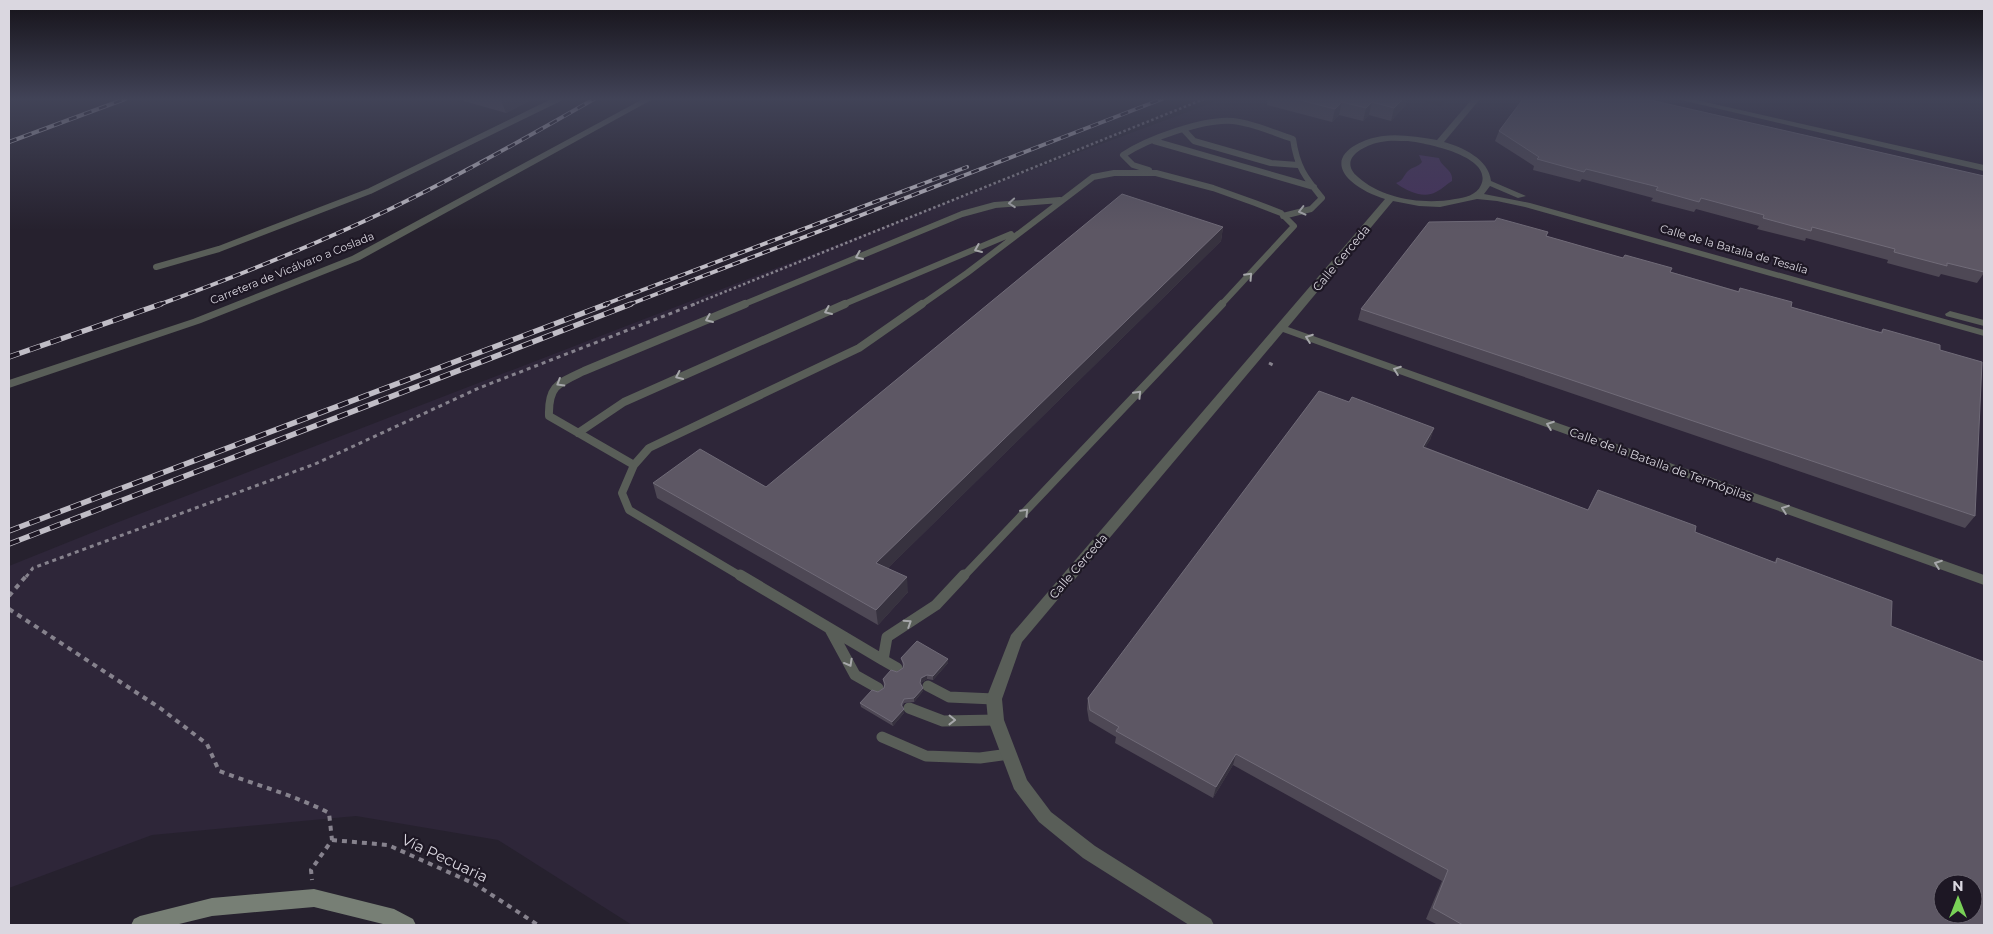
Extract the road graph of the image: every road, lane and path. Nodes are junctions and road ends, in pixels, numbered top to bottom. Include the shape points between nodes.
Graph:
1 (469, 143) edge
2 (569, 143) edge
3 (1094, 143) edge
4 (1147, 143) edge
5 (1163, 143) edge
6 (1200, 143) edge
7 (1294, 143) edge
8 (1369, 143) edge
9 (1430, 143) edge
10 (1873, 143) edge
11 (1438, 144) joint
12 (1298, 165) junction
13 (1984, 168) edge
14 (1156, 173) junction
15 (1487, 182) junction
16 (1314, 187) junction
17 (1475, 196) junction
18 (1391, 198) junction
19 (1060, 200) junction
20 (1283, 216) junction
21 (1022, 229) junction
22 (156, 267) dead end
23 (1984, 323) edge
24 (1282, 328) junction
25 (1984, 332) edge
26 (9, 384) edge
27 (578, 433) junction
28 (634, 464) junction
29 (1984, 580) edge
30 (9, 596) edge
31 (9, 609) edge
32 (830, 629) junction
33 (883, 660) junction
34 (897, 668) dead end
35 (928, 686) dead end
36 (878, 688) dead end
37 (994, 698) junction
38 (909, 708) dead end
39 (996, 720) junction
40 (882, 737) dead end
41 (1008, 754) junction
42 (332, 840) junction
43 (314, 898) junction
44 (140, 925) edge
45 (406, 925) edge
46 (538, 925) edge
47 (1205, 925) edge

1 - 22 lane via 370,191 219,249
2 - 26 street, Carretera de Vicálvaro a Coslada via 356,258 197,321
3 - 30 path via 479,388 315,464 34,568
4 - 14 lane via 1128,150 1124,155 1134,165
5 - 16 lane
6 - 12 lane via 1271,163
7 - 12 lane
8 - 18 street via 1348,154 1346,167 1356,181
9 - 11 street
10 - 13 street
11 - 15 street via 1474,161 1484,172
12 - 16 lane
14 - 19 lane via 1114,173 1093,177
14 - 20 lane via 1213,188
15 - 17 street
15 - 23 street, Calle de la Batalla de Tesalia via 1531,199
16 -> 20 lane via 1322,198 1319,203 1310,210
17 - 18 street via 1438,204
17 - 25 street, Calle de la Batalla de Tesalia via 1527,205
18 - 24 street, Calle Cerceda
19 - 21 lane
19 -> 27 lane via 995,205 962,214 584,371 554,386 547,399 549,416
33 -> 20 lane via 887,637 936,605 1287,236 1294,226
21 -> 27 lane via 679,376 624,402
21 - 28 lane via 966,274 859,348 648,448
29 -> 24 street, Calle de la Batalla de Termópilas
24 - 37 street, Calle Cerceda via 1016,639
27 - 28 lane
28 - 32 lane via 622,493 629,510
31 - 42 path via 184,726 206,744 220,771 300,798 329,813
32 - 33 lane
32 -> 36 lane via 855,674
33 - 34 lane
35 - 37 lane via 949,697
37 - 39 street, Calle Cerceda
38 -> 39 lane via 943,720
39 - 41 street, Calle Cerceda
40 - 41 lane via 926,756 980,758
41 - 47 street, Calle Cerceda via 1020,784 1045,817 1089,852
42 - 43 path via 311,870
42 - 46 path, Vía Pecuaria via 388,846 475,884
43 - 44 main road via 212,907
43 - 45 main road via 394,918

